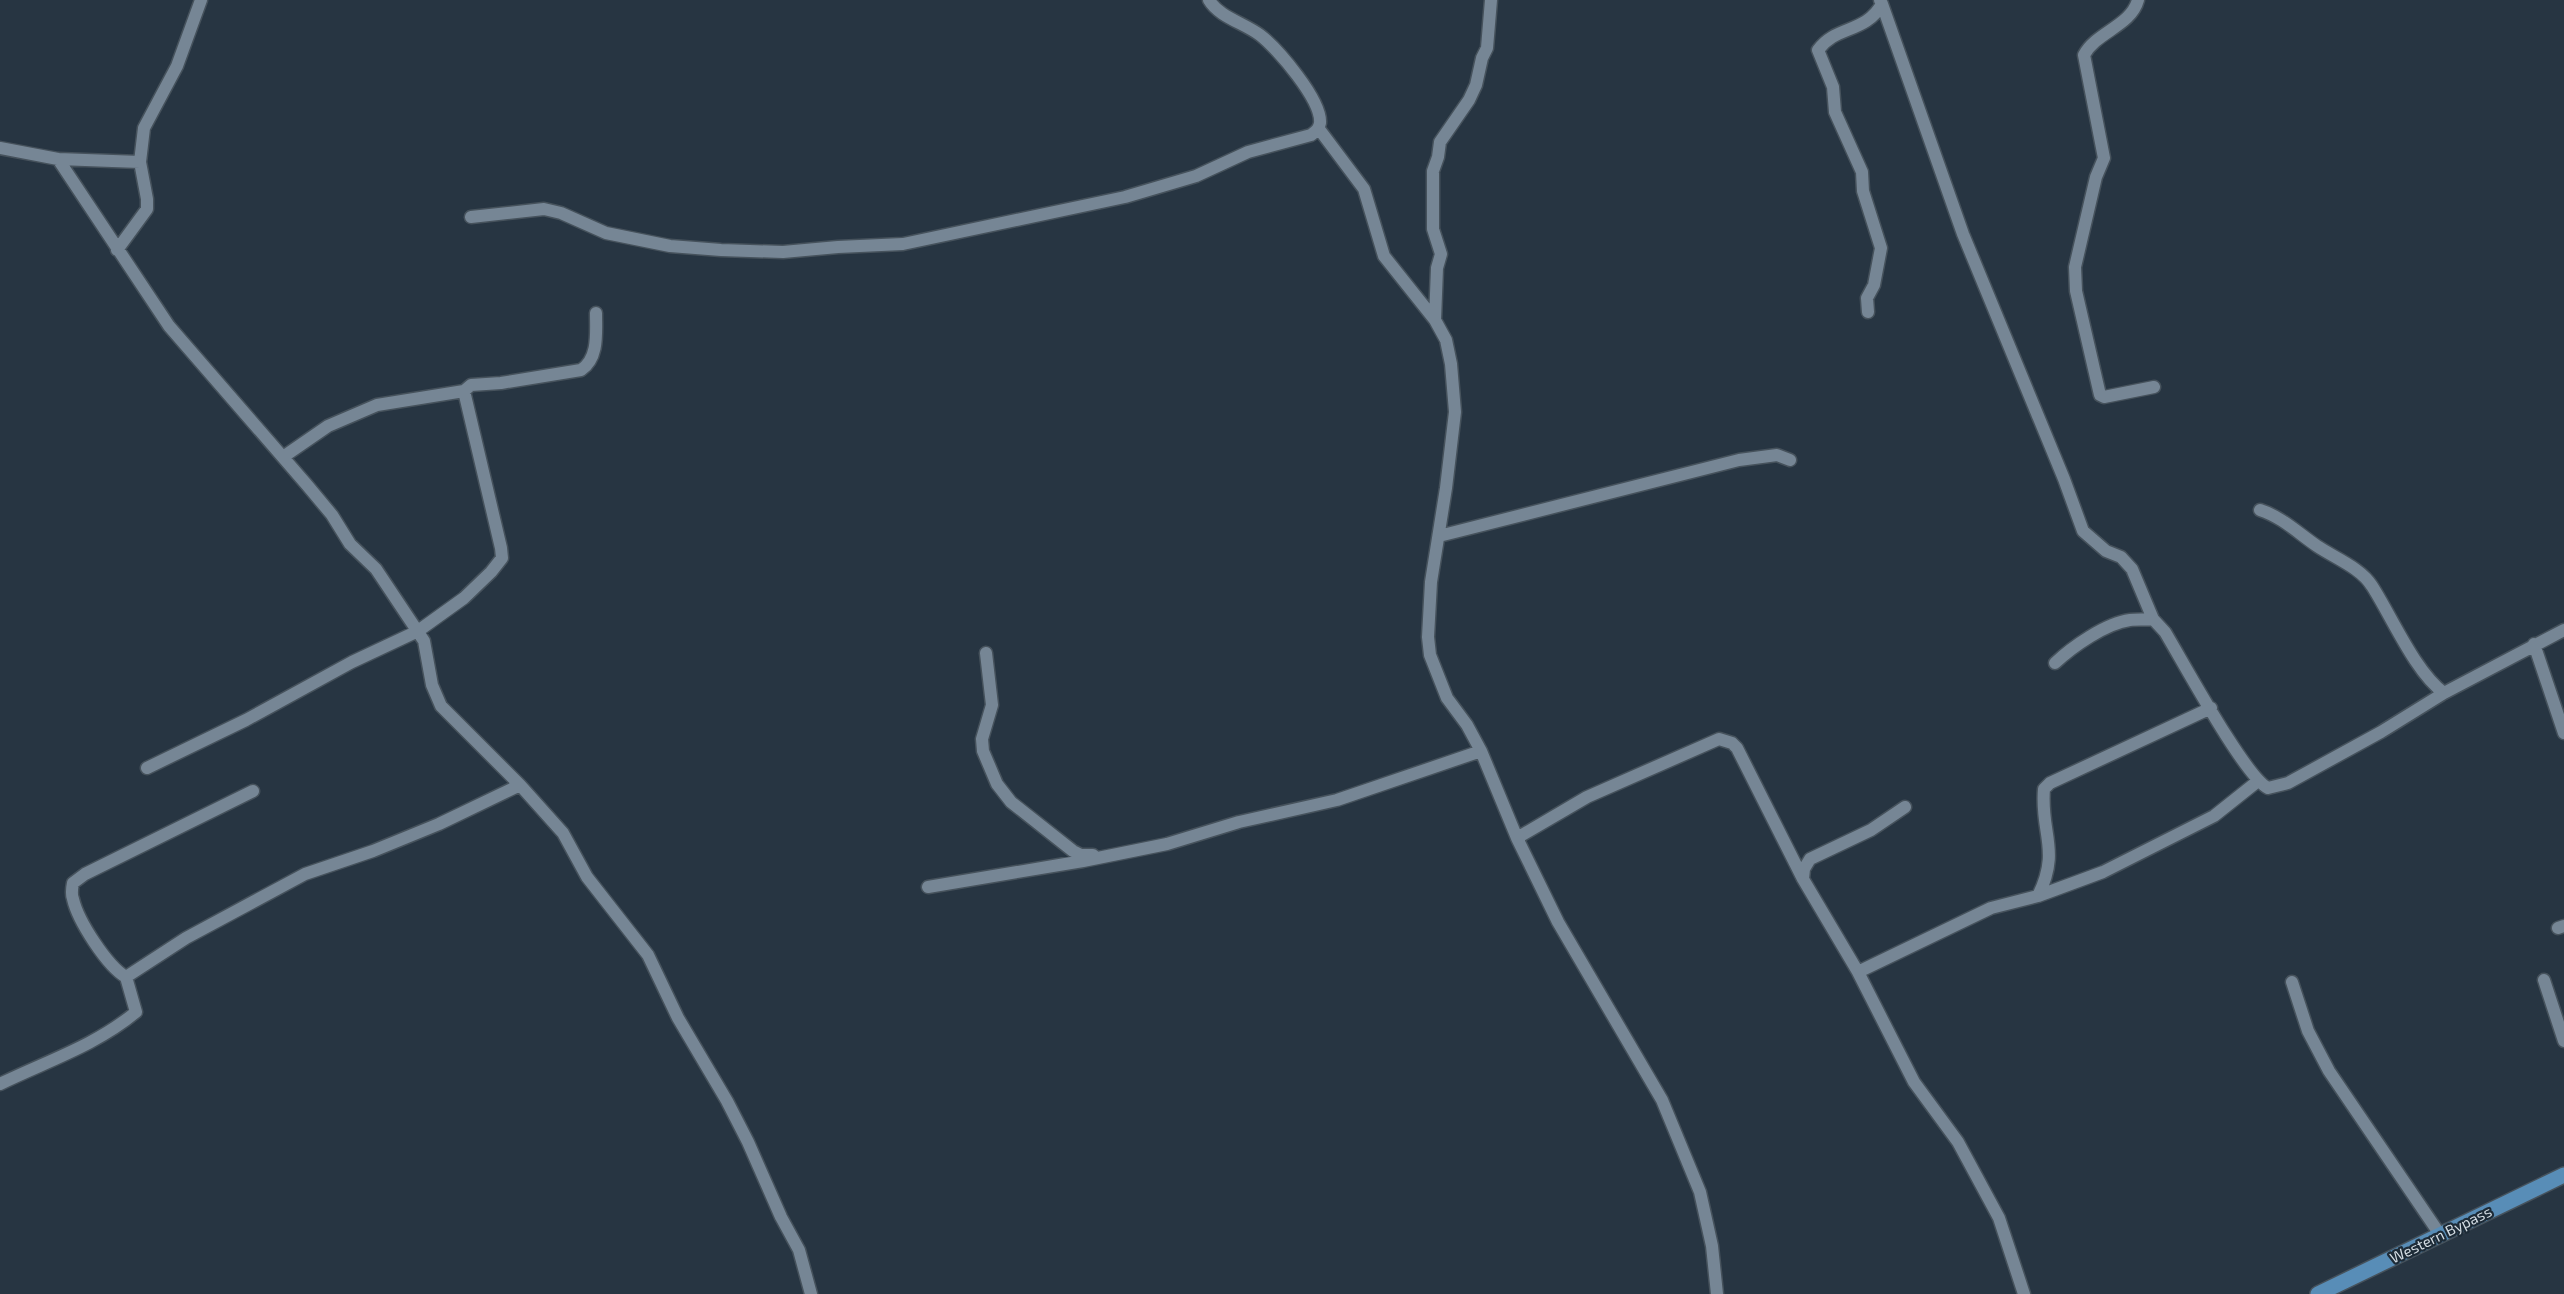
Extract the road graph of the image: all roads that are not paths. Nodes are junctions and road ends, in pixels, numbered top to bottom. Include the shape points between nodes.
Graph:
1 (201, 0) edge
2 (1208, 0) edge
3 (1491, 0) edge
4 (2138, 0) edge
5 (1881, 2) edge
6 (1319, 128) junction
7 (0, 148) edge
8 (58, 159) junction
9 (140, 162) junction
10 (471, 217) dead end
11 (116, 250) junction
12 (1868, 312) dead end
13 (596, 313) dead end
14 (1435, 320) junction
15 (2154, 387) dead end
16 (464, 391) junction
17 (283, 457) junction
18 (1790, 460) dead end
19 (2260, 510) dead end
20 (1439, 536) junction
21 (2153, 619) junction
22 (2564, 630) edge
23 (418, 631) junction
24 (2534, 644) junction
25 (986, 653) dead end
26 (2055, 663) dead end
27 (2444, 693) junction
28 (2211, 708) junction
29 (2564, 733) edge
30 (1481, 752) junction
31 (147, 768) dead end
32 (2258, 781) junction
33 (520, 785) junction
34 (253, 791) dead end
35 (1905, 807) dead end
36 (1517, 838) junction
37 (1123, 853) junction
38 (1803, 879) junction
39 (928, 887) dead end
40 (2038, 896) junction
41 (1858, 972) junction
42 (126, 977) junction
43 (2544, 980) dead end
44 (2292, 982) dead end
45 (2564, 1040) edge
46 (0, 1084) edge
47 (2564, 1175) edge
48 (2441, 1236) junction
49 (811, 1294) edge
50 (1717, 1294) edge
51 (2024, 1294) edge
52 (2318, 1294) edge

1 - 9 street via 177,66 144,128
2 - 6 street via 1274,46 1317,106
3 - 14 street via 1487,48 1476,85 1440,142 1433,171 1433,228 1441,254 1437,268
4 - 15 street via 2133,12 2090,44 2084,55 2104,158 2094,185 2075,267 2076,291 2100,395 2104,397
5 - 12 street via 1875,16 1866,23 1826,40 1818,50 1833,86 1836,112 1862,172 1863,191 1881,248 1874,285 1867,298
5 - 21 street via 1963,234 2064,479 2082,531 2102,548 2121,557 2132,569
6 - 10 street via 1311,135 1248,152 1196,176 1150,190 903,244 782,252 713,250 670,246 606,233 562,213 544,209
6 - 14 street via 1364,189 1384,256
7 - 8 street
8 - 9 street
8 - 11 street
9 - 11 street via 146,209
11 - 17 street via 169,326
13 - 16 street via 596,344 589,365 580,370 520,381 471,385
14 - 20 street via 1446,340 1455,412
16 - 17 street via 377,405 328,426
16 - 23 street via 502,558 464,598
17 - 23 street via 332,515 350,544 371,562
18 - 20 street via 1777,454 1739,460
19 - 27 street via 2290,525 2366,577 2428,677
20 - 30 street via 1431,582 1430,655 1447,698 1467,725
21 - 26 street via 2115,624 2072,647
21 - 28 street via 2165,632
22 - 24 street
23 - 31 street
23 - 33 street via 424,641 437,700
24 - 27 street
24 - 29 street
25 - 37 street via 992,705 982,739 1000,791 1073,851 1081,854
27 - 32 street via 2288,783 2268,788
28 - 32 street
28 - 40 street via 2050,783 2044,789 2042,808 2050,857 2048,877
30 - 36 street
30 - 37 street via 1337,800
32 - 40 street via 2214,816 2103,872
33 - 42 street via 439,824 305,874 186,938
33 - 49 street via 563,833 587,877 656,968 678,1018 748,1142 780,1217 799,1250
34 - 42 street via 85,874 73,883 72,898 99,950 114,970
35 - 38 street via 1871,830 1810,859
36 - 38 street via 1596,793 1684,753 1719,739 1726,740 1736,748
36 - 50 street via 1558,922 1662,1100 1700,1192 1712,1246
37 - 39 street
38 - 41 street
40 - 41 street via 1991,908
41 - 51 street via 1914,1082 1958,1142 1994,1209
42 - 46 street via 136,1012 76,1052
43 - 45 street
44 - 48 street via 2308,1031 2329,1071
47 - 48 main road, Western Bypass
48 - 52 main road, Western Bypass

